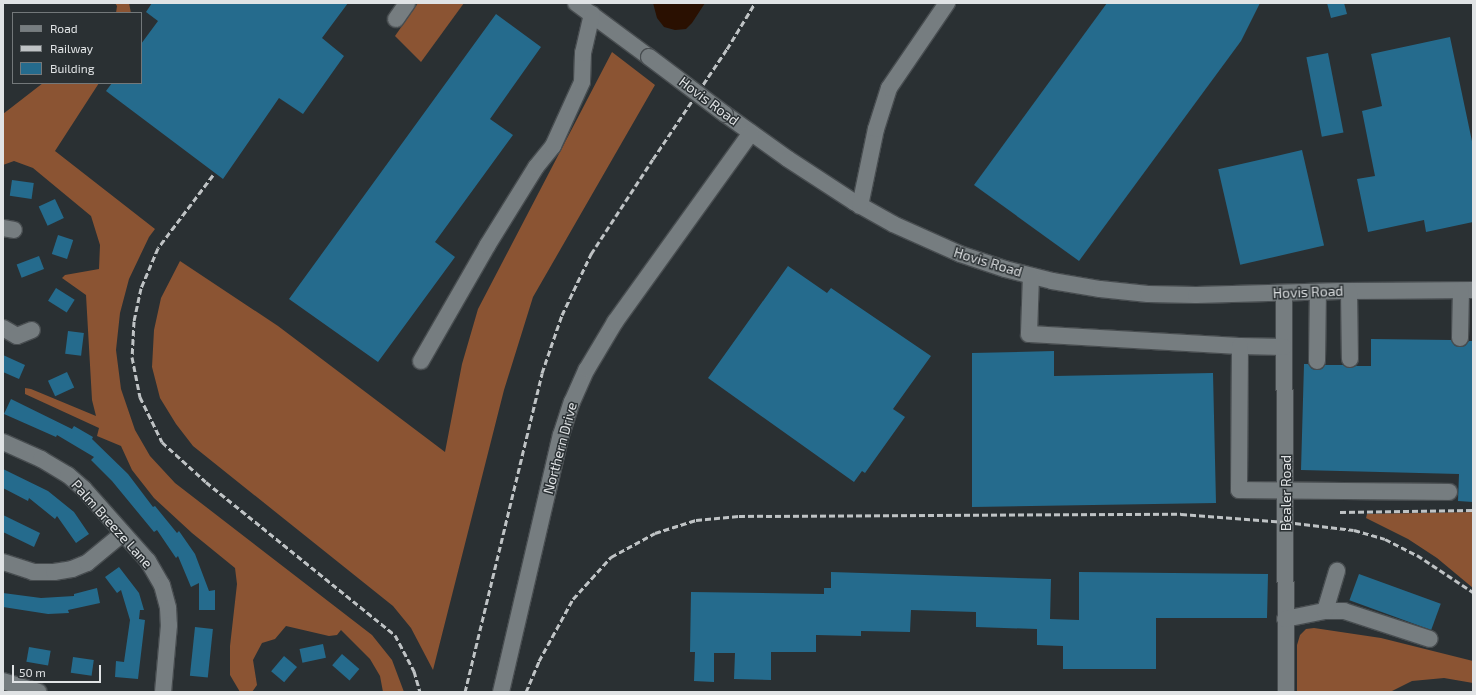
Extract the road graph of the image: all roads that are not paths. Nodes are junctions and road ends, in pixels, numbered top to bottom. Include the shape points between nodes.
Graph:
1 (407, 3) edge
2 (576, 3) edge
3 (947, 3) edge
4 (592, 14) junction
5 (396, 19) dead end
6 (751, 133) junction
7 (860, 206) junction
8 (1031, 276) junction
9 (1349, 291) junction
10 (1467, 291) edge
11 (1318, 292) junction
12 (1284, 293) junction
13 (3, 328) edge
14 (32, 330) dead end
15 (1460, 338) dead end
16 (1240, 346) junction
17 (1284, 347) junction
18 (1350, 359) dead end
19 (420, 361) dead end
20 (1317, 361) dead end
21 (3, 442) edge
22 (1286, 490) junction
23 (1449, 492) dead end
24 (122, 534) junction
25 (3, 562) edge
26 (1337, 571) dead end
27 (1325, 611) junction
28 (1285, 620) junction
29 (1430, 639) dead end
30 (3, 681) edge
31 (38, 692) edge
32 (163, 692) edge
33 (501, 692) edge
34 (1286, 692) edge

1 - 5 street
2 - 4 street, Hovis Road
3 - 7 street via 888,88 876,129
4 - 6 street, Hovis Road, bridge
4 - 19 street via 583,53 582,82 553,146 536,167 487,246
6 - 7 street, Hovis Road
6 - 33 street, Northern Drive via 615,322 587,369 572,402 561,435
7 - 8 street, Hovis Road via 933,244
8 - 12 street, Hovis Road via 1100,289 1148,294
8 - 16 street via 1029,334
9 - 10 street, Hovis Road
9 - 11 street, Hovis Road
9 - 18 street
10 - 15 street
11 - 12 street, Hovis Road
11 - 20 street
12 - 17 street, Bealer Road
13 - 14 street via 17,336
16 - 17 street
16 - 22 street via 1239,490
17 - 22 street, Bealer Road
21 - 24 street, Palm Breeze Lane via 41,459 68,475 84,489
22 - 23 street
22 - 28 street, Bealer Road
24 - 25 street via 87,563 72,569 33,572
24 - 32 street, Palm Breeze Lane via 148,561 162,584 169,625
26 - 27 street
27 - 28 street
27 - 29 street via 1344,611
28 - 34 street, Bealer Road
30 - 31 street

